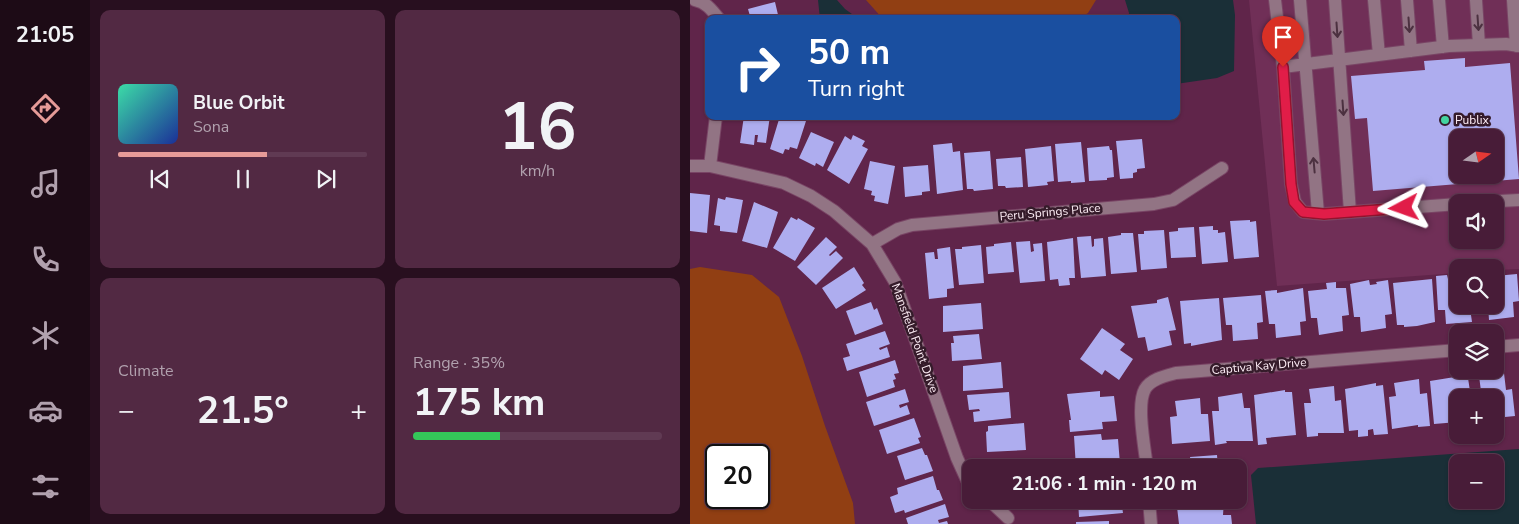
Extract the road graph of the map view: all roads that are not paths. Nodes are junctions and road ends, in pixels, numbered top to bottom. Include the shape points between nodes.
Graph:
1 (695, 0) edge
2 (1276, 0) edge
3 (1300, 0) edge
4 (1335, 0) edge
5 (1374, 0) edge
6 (1408, 0) edge
7 (1440, 0) edge
8 (1476, 0) edge
9 (1513, 0) edge
10 (716, 15) edge
11 (1479, 45) junction
12 (1517, 46) edge
13 (1443, 47) junction
14 (1411, 51) junction
15 (1379, 55) junction
16 (1340, 60) junction
17 (1304, 64) junction
18 (1283, 67) junction
19 (716, 120) edge
20 (690, 166) edge
21 (710, 166) junction
22 (1222, 168) dead end
23 (1519, 200) edge
24 (1504, 201) edge
25 (1449, 205) edge
26 (1350, 212) junction
27 (1318, 213) junction
28 (872, 244) junction
29 (1519, 345) edge
30 (1504, 346) edge
31 (1449, 351) edge
32 (1146, 459) edge
33 (962, 469) edge
34 (998, 509) edge
35 (1150, 509) edge
36 (1008, 518) dead end
37 (1152, 524) edge

1 - 10 street
2 - 18 street
3 - 17 street
4 -> 16 street
5 - 15 street
6 -> 14 street
7 - 13 street
8 -> 11 street
9 - 12 street
11 - 12 street
11 - 13 street
13 - 14 street
14 - 15 street
15 - 16 street
16 - 17 street
16 -> 26 street
17 - 18 street
27 -> 17 street
18 - 27 street via 1294,202 1303,212
19 - 21 street
20 - 21 street, Mansfield Point Drive
21 - 28 street, Mansfield Point Drive via 798,189 834,211
22 - 28 street, Peru Springs Place via 1173,200 912,225
23 - 24 street
25 - 26 street
26 - 27 street
28 - 33 street, Mansfield Point Drive via 895,282
29 - 30 street
31 - 32 street, Captiva Kay Drive via 1176,373 1158,378 1145,389 1141,406
34 - 36 street
35 - 37 street

